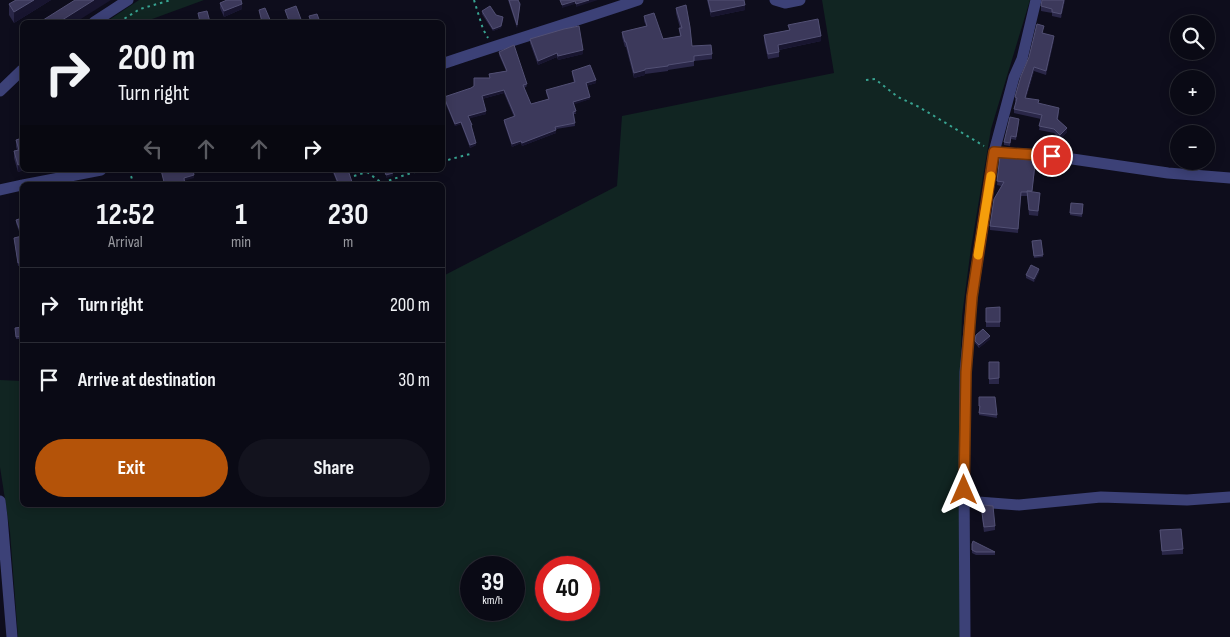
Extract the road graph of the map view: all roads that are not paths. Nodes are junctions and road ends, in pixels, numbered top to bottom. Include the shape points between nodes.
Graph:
1 (128, 0) edge
2 (638, 0) edge
3 (775, 0) edge
4 (800, 0) edge
5 (1036, 0) edge
6 (97, 20) edge
7 (445, 63) edge
8 (20, 72) edge
9 (0, 91) edge
10 (994, 152) junction
11 (91, 172) edge
12 (1230, 178) edge
13 (39, 182) edge
14 (20, 186) edge
15 (0, 190) edge
16 (1230, 498) edge
17 (0, 501) edge
18 (965, 502) junction
19 (12, 637) edge
20 (965, 637) edge

1 - 6 street
2 - 7 street
3 - 4 street via 785,3
5 - 10 street
8 - 9 street
10 - 12 street
10 - 18 street via 972,297 966,372
11 - 13 street
14 - 15 street
16 - 18 street via 1101,497 1018,505
17 - 19 street
18 - 20 street

